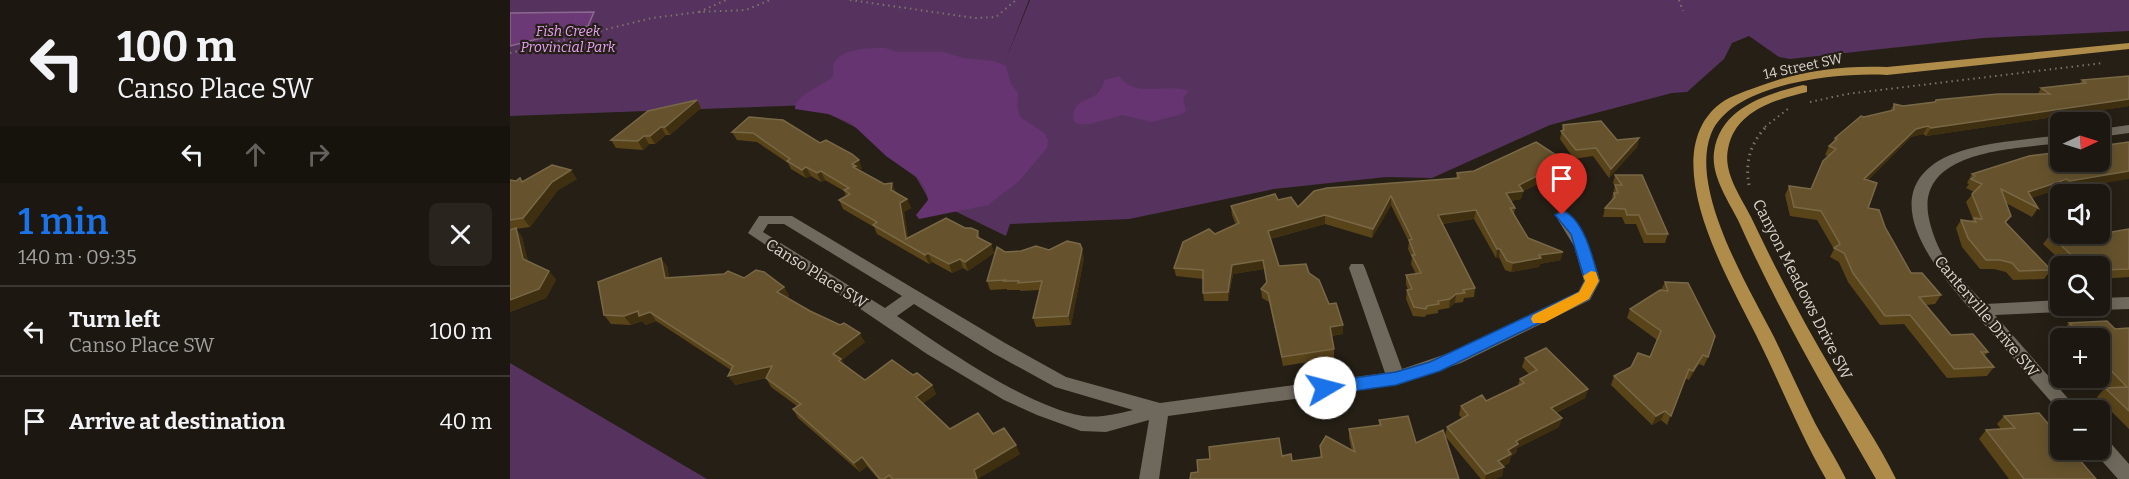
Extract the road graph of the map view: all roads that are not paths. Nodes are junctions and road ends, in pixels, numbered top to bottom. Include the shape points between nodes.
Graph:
1 (2129, 38) edge
2 (2129, 46) edge
3 (1994, 58) junction
4 (1887, 71) junction
5 (1735, 108) junction
6 (2129, 129) edge
7 (2110, 132) edge
8 (2050, 140) edge
9 (1562, 215) dead end
10 (1357, 268) dead end
11 (913, 297) junction
12 (2129, 303) edge
13 (2110, 304) edge
14 (2050, 307) edge
15 (1980, 310) junction
16 (885, 316) junction
17 (1396, 378) junction
18 (2060, 400) edge
19 (1160, 411) junction
20 (2110, 456) edge
21 (2129, 478) edge
22 (1149, 479) edge
23 (1836, 479) edge
24 (1886, 479) edge

1 - 3 main road, 14 Street SW via 2016,51
2 - 3 main road, 14 Street SW
3 - 4 main road, 14 Street SW
4 - 5 main road, 14 Street SW via 1881,78 1783,93
4 - 5 main road, 14 Street SW via 1867,69 1773,84
5 - 23 main road via 1716,113 1708,125 1700,161 1704,197 1721,249
5 - 24 main road, Canyon Meadows Drive SW via 1720,153 1724,175 1810,350
6 - 7 street
8 - 15 street, Canterville Drive SW via 1984,149 1946,160 1926,178 1918,199 1919,221 1926,240 1939,262
9 - 17 street, Canso Place SW via 1577,233 1587,261 1592,281 1584,296 1455,358
10 - 17 street
11 - 16 street, Canso Place SW
11 - 16 street, Canso Place SW via 787,219 764,219 755,233
11 - 19 street, Canso Place SW via 1061,382
12 - 13 street
14 - 15 street
15 - 18 street, Canterville Drive SW
16 - 19 street, Canso Place SW via 1000,389 1081,423 1106,424
17 - 19 street, Canso Place SW
19 - 22 street
20 - 21 street

